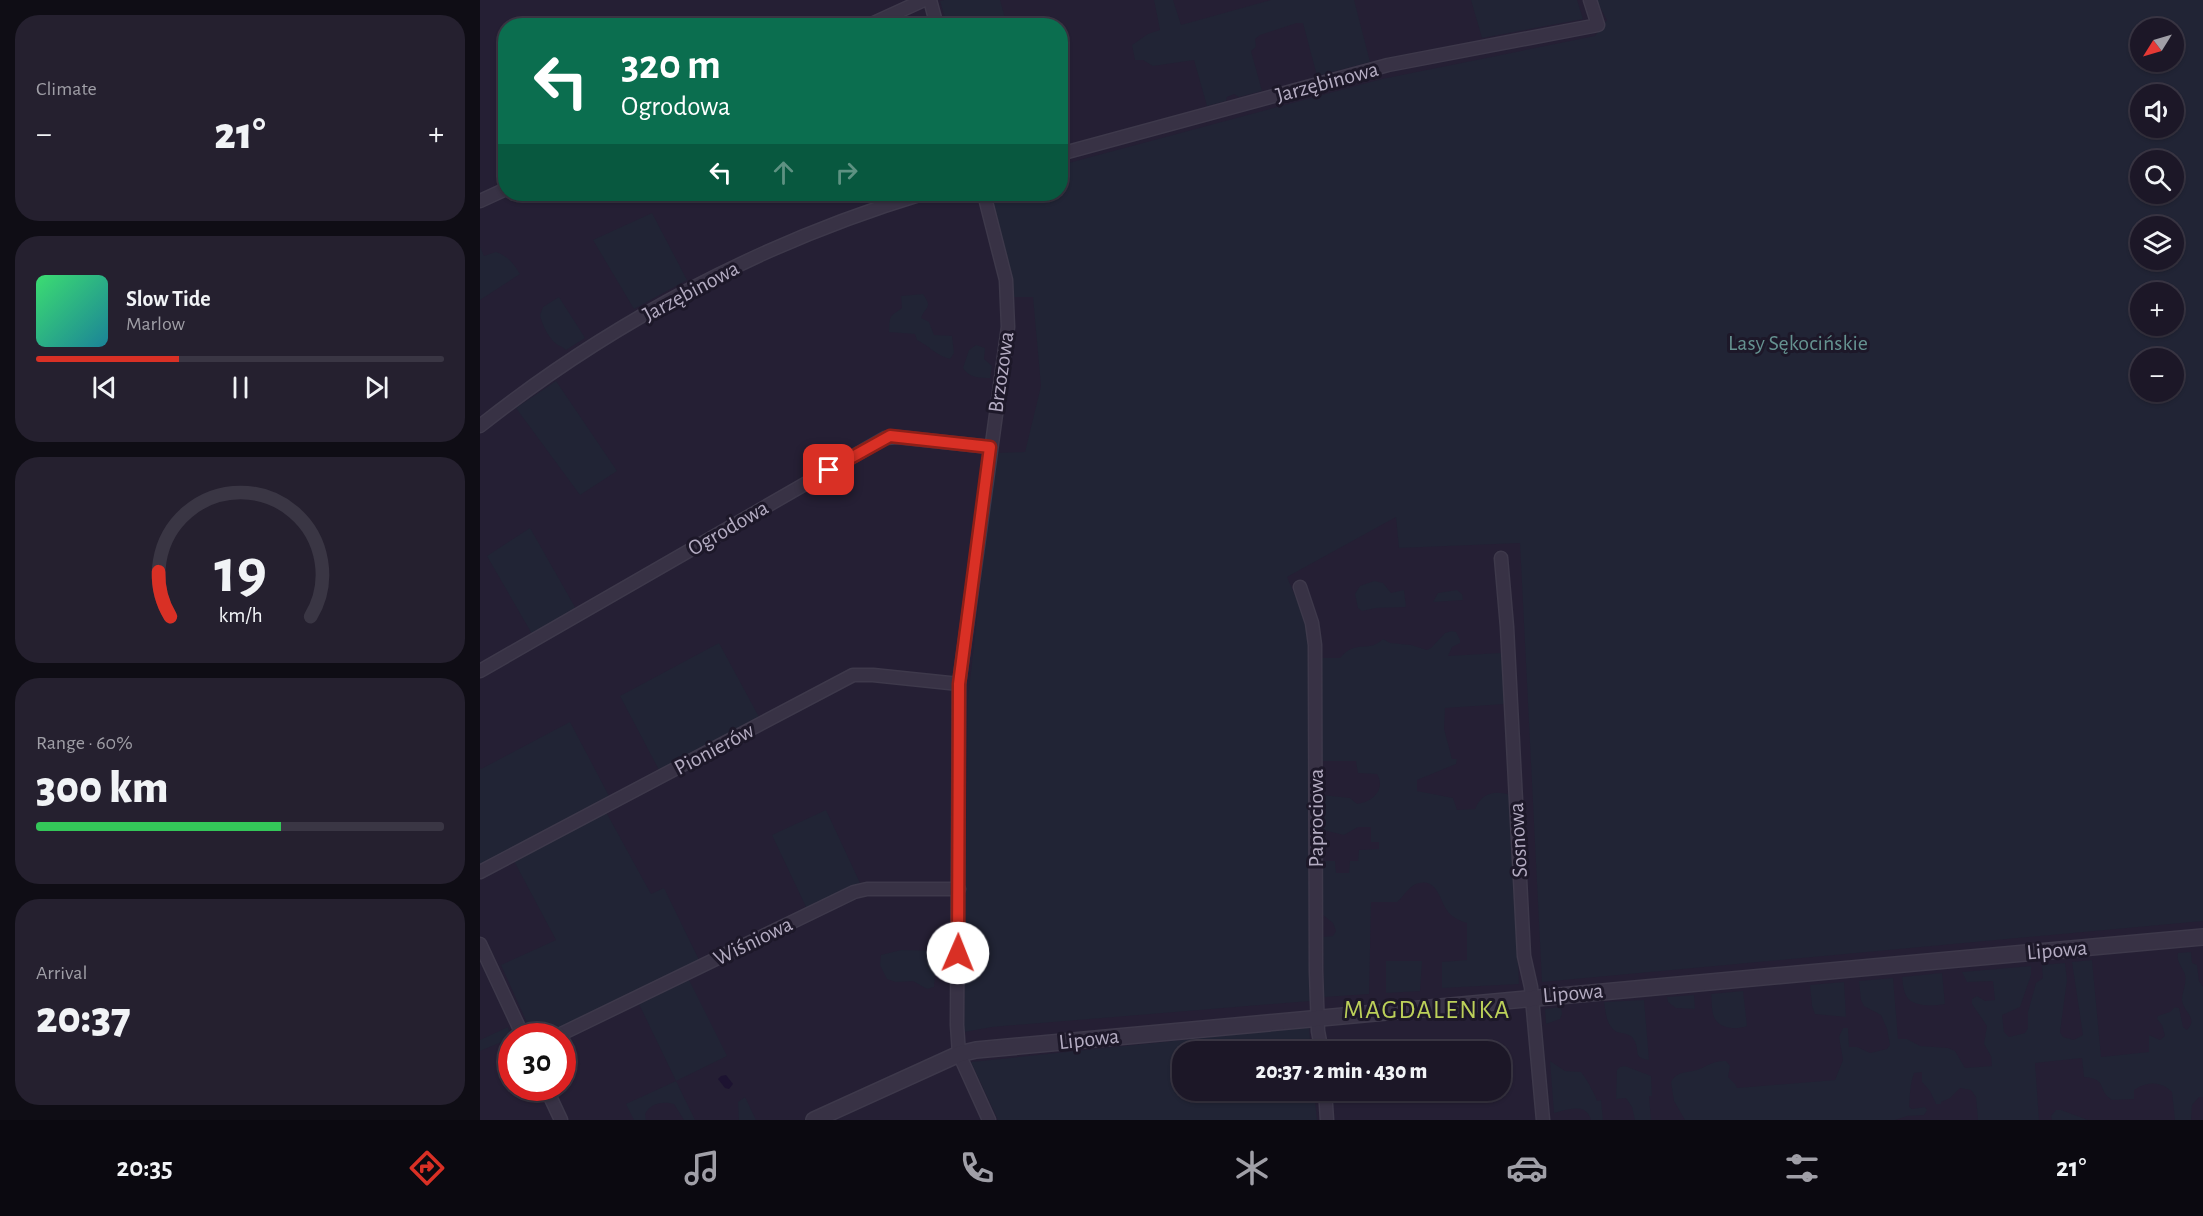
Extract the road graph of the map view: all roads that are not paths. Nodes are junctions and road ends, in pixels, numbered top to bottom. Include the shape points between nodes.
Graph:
1 (924, 0) edge
2 (930, 0) edge
3 (1590, 0) edge
4 (885, 18) edge
5 (935, 18) edge
6 (1068, 152) edge
7 (498, 193) edge
8 (480, 201) edge
9 (898, 201) edge
10 (986, 201) edge
11 (480, 426) edge
12 (990, 447) junction
13 (1501, 558) dead end
14 (1300, 587) dead end
15 (480, 671) edge
16 (959, 684) junction
17 (480, 872) edge
18 (959, 890) junction
19 (2203, 936) edge
20 (480, 944) edge
21 (1532, 996) junction
22 (1317, 1017) junction
23 (517, 1023) edge
24 (576, 1027) edge
25 (1320, 1041) edge
26 (959, 1054) junction
27 (552, 1101) edge
28 (1326, 1101) edge
29 (561, 1120) edge
30 (813, 1120) edge
31 (989, 1120) edge
32 (1328, 1120) edge
33 (1543, 1120) edge

1 - 4 street
2 - 5 street
3 - 6 street, Jarzębinowa via 1598,25 1388,65
7 - 8 street
9 - 11 street, Jarzębinowa via 786,242 664,303 544,379
10 - 12 street, Brzozowa via 1008,297 1008,327
12 - 15 street, Ogrodowa via 897,436 885,438
12 - 16 street, Brzozowa
13 - 21 street, Sosnowa via 1524,956
14 - 22 street, Paprociowa via 1315,645
16 - 17 street, Pionierów via 850,676
16 - 18 street, Brzozowa
18 - 24 street, Wiśniowa via 854,892
18 - 26 street, Brzozowa
19 - 21 street, Lipowa
20 - 23 street
21 - 22 street, Lipowa
21 - 33 street, Sosnowa
22 - 25 street, Paprociowa
22 - 26 street, Lipowa
26 - 30 street, Lipowa
26 - 31 street, Brzozowa
27 - 29 street
28 - 32 street

